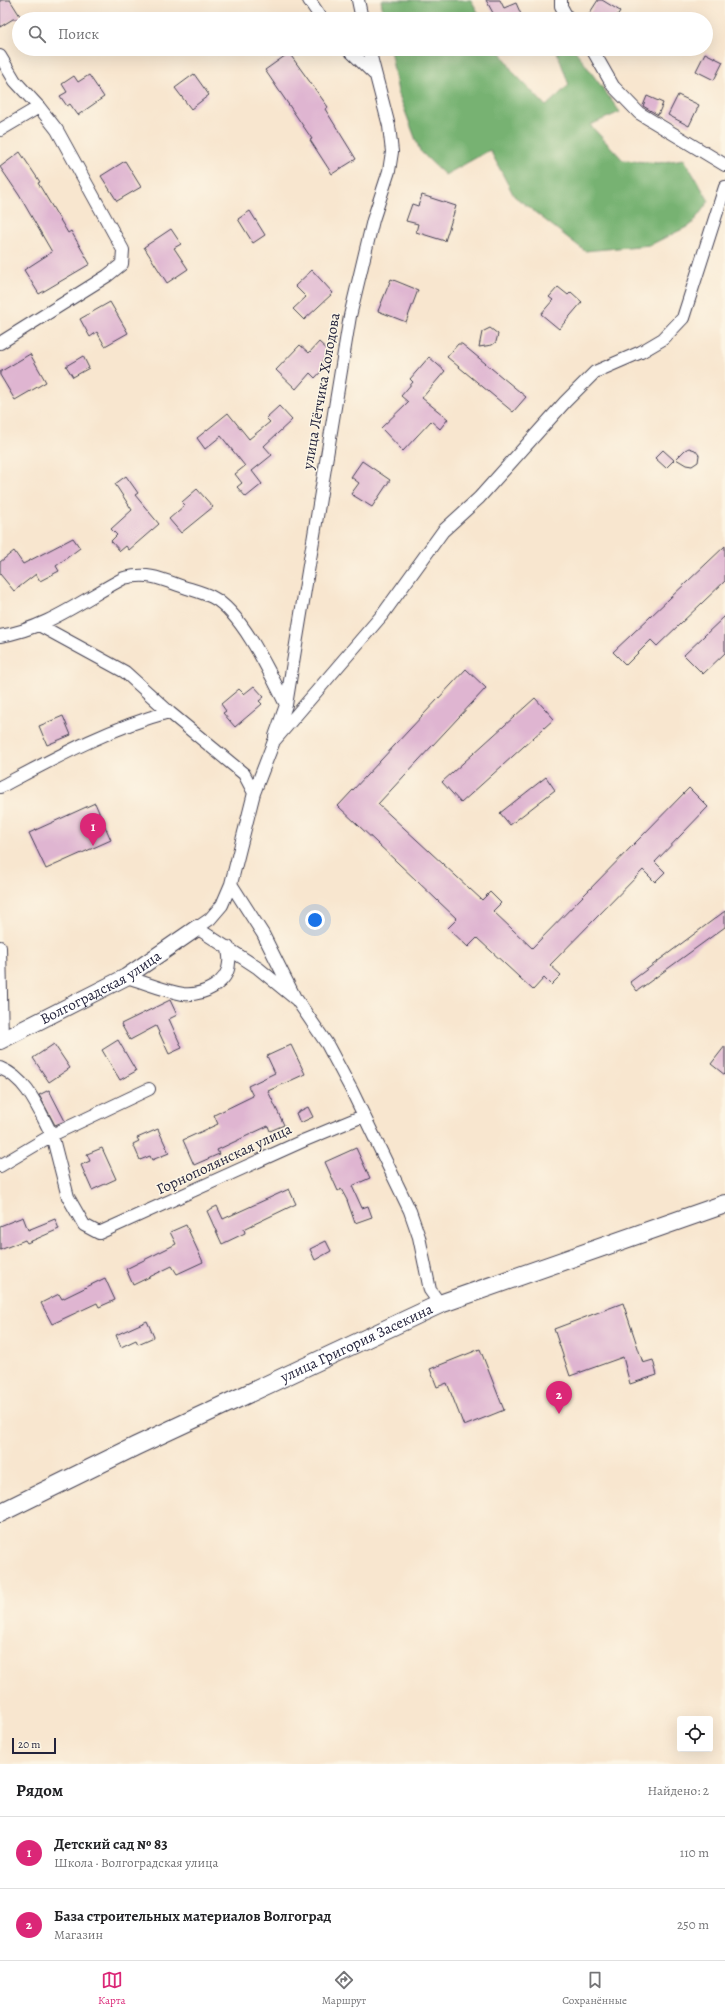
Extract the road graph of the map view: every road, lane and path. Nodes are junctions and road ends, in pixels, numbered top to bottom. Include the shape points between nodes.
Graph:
1 (309, 0) edge
2 (358, 0) edge
3 (561, 0) edge
4 (317, 12) edge
5 (361, 12) edge
6 (564, 12) edge
7 (0, 56) edge
8 (355, 56) edge
9 (370, 56) edge
10 (596, 56) edge
11 (374, 74) junction
12 (39, 107) junction
13 (0, 130) edge
14 (725, 164) edge
15 (725, 187) edge
16 (0, 343) edge
17 (39, 625) junction
18 (0, 636) edge
19 (286, 705) junction
20 (169, 712) junction
21 (274, 741) junction
22 (0, 787) edge
23 (254, 793) junction
24 (230, 884) junction
25 (197, 928) junction
26 (0, 947) edge
27 (228, 947) junction
28 (126, 977) junction
29 (297, 1000) junction
30 (1, 1041) edge
31 (0, 1068) edge
32 (149, 1089) dead end
33 (363, 1116) junction
34 (52, 1135) junction
35 (0, 1166) edge
36 (725, 1204) edge
37 (440, 1304) junction
38 (0, 1513) edge

1 - 4 street
2 - 5 street
3 - 6 street
7 - 12 street via 15,81
8 - 11 street
9 - 11 street, улица Лётчика Холодова
10 - 14 street via 613,86 639,113
11 - 19 street, улица Лётчика Холодова via 392,152 350,316
12 - 13 street
12 - 16 street via 57,130 123,250 122,264
15 - 21 street via 683,318 663,338 641,352 595,372 565,402 479,498 442,531 383,614
17 - 18 street via 19,633
17 - 19 street via 124,578 140,574 157,577 213,597 233,614 266,664
17 - 20 street via 125,672
19 - 21 street, улица Лётчика Холодова
20 - 22 street via 123,726
20 - 23 street via 244,774
21 - 23 street, улица Лётчика Холодова
23 - 24 street, улица Лётчика Холодова
24 - 25 street, улица Лётчика Холодова via 222,905
24 - 29 street via 263,934
25 - 27 street
25 - 28 street, Волгоградская улица
26 - 30 street
27 - 28 street via 229,963 225,975 214,987 198,994 183,994
27 - 29 street
28 - 30 street, Волгоградская улица
29 - 33 street via 327,1044
31 - 34 street via 11,1072 28,1090
32 - 34 street
33 - 34 street, Горнополянская улица via 99,1233 84,1224 68,1197
33 - 37 street via 410,1211 419,1237 430,1290
34 - 35 street
36 - 37 main road, улица Григория Засекина
37 - 38 main road, улица Григория Засекина via 136,1446

